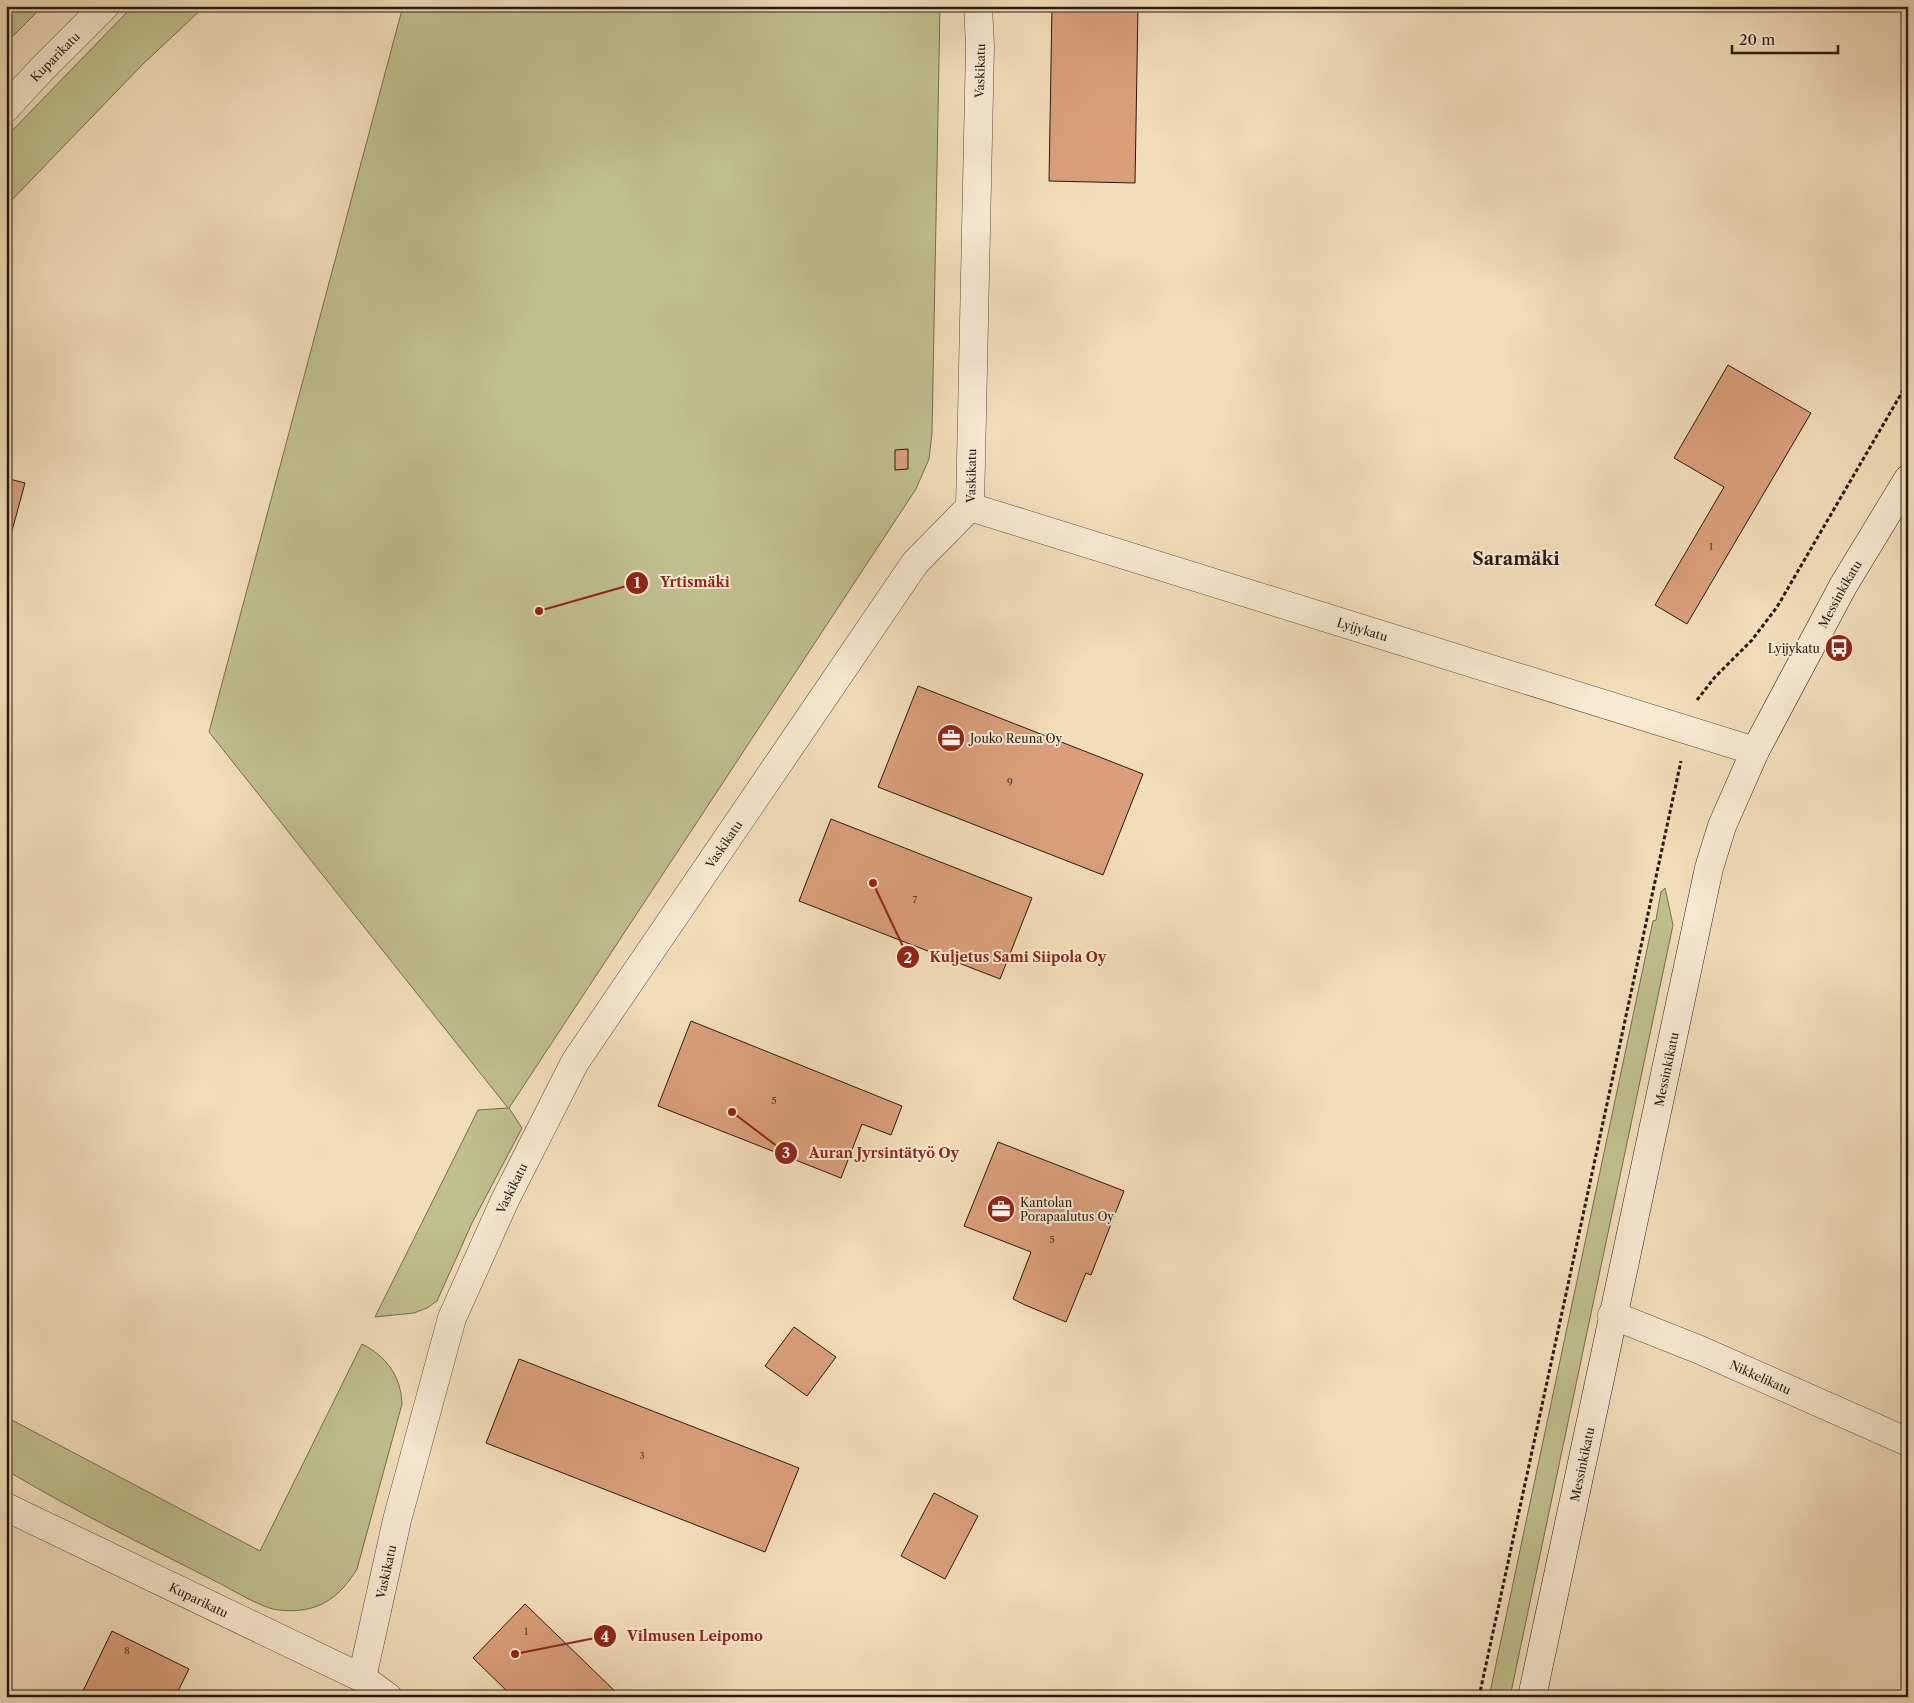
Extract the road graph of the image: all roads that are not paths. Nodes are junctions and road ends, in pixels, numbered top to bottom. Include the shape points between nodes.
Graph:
1 (105, 6) edge
2 (978, 6) edge
3 (6, 108) edge
4 (1908, 479) edge
5 (970, 507) junction
6 (1755, 751) junction
7 (1612, 1316) junction
8 (1908, 1442) edge
9 (6, 1507) edge
10 (362, 1678) junction
11 (388, 1697) edge
12 (1532, 1697) edge

1 - 3 street, Kuparikatu
2 - 5 street, Vaskikatu via 980,56
4 - 6 street, Messinkikatu via 1844,586
5 - 6 street, Lyijykatu
5 - 10 street, Vaskikatu via 915,563 575,1062 505,1200 452,1318 397,1520
6 - 7 street, Messinkikatu via 1722,826 1709,868
7 - 8 street, Nikkelikatu via 1700,1350
7 - 12 street, Messinkikatu
9 - 10 street, Kuparikatu
10 - 11 street, Kuparikatu

